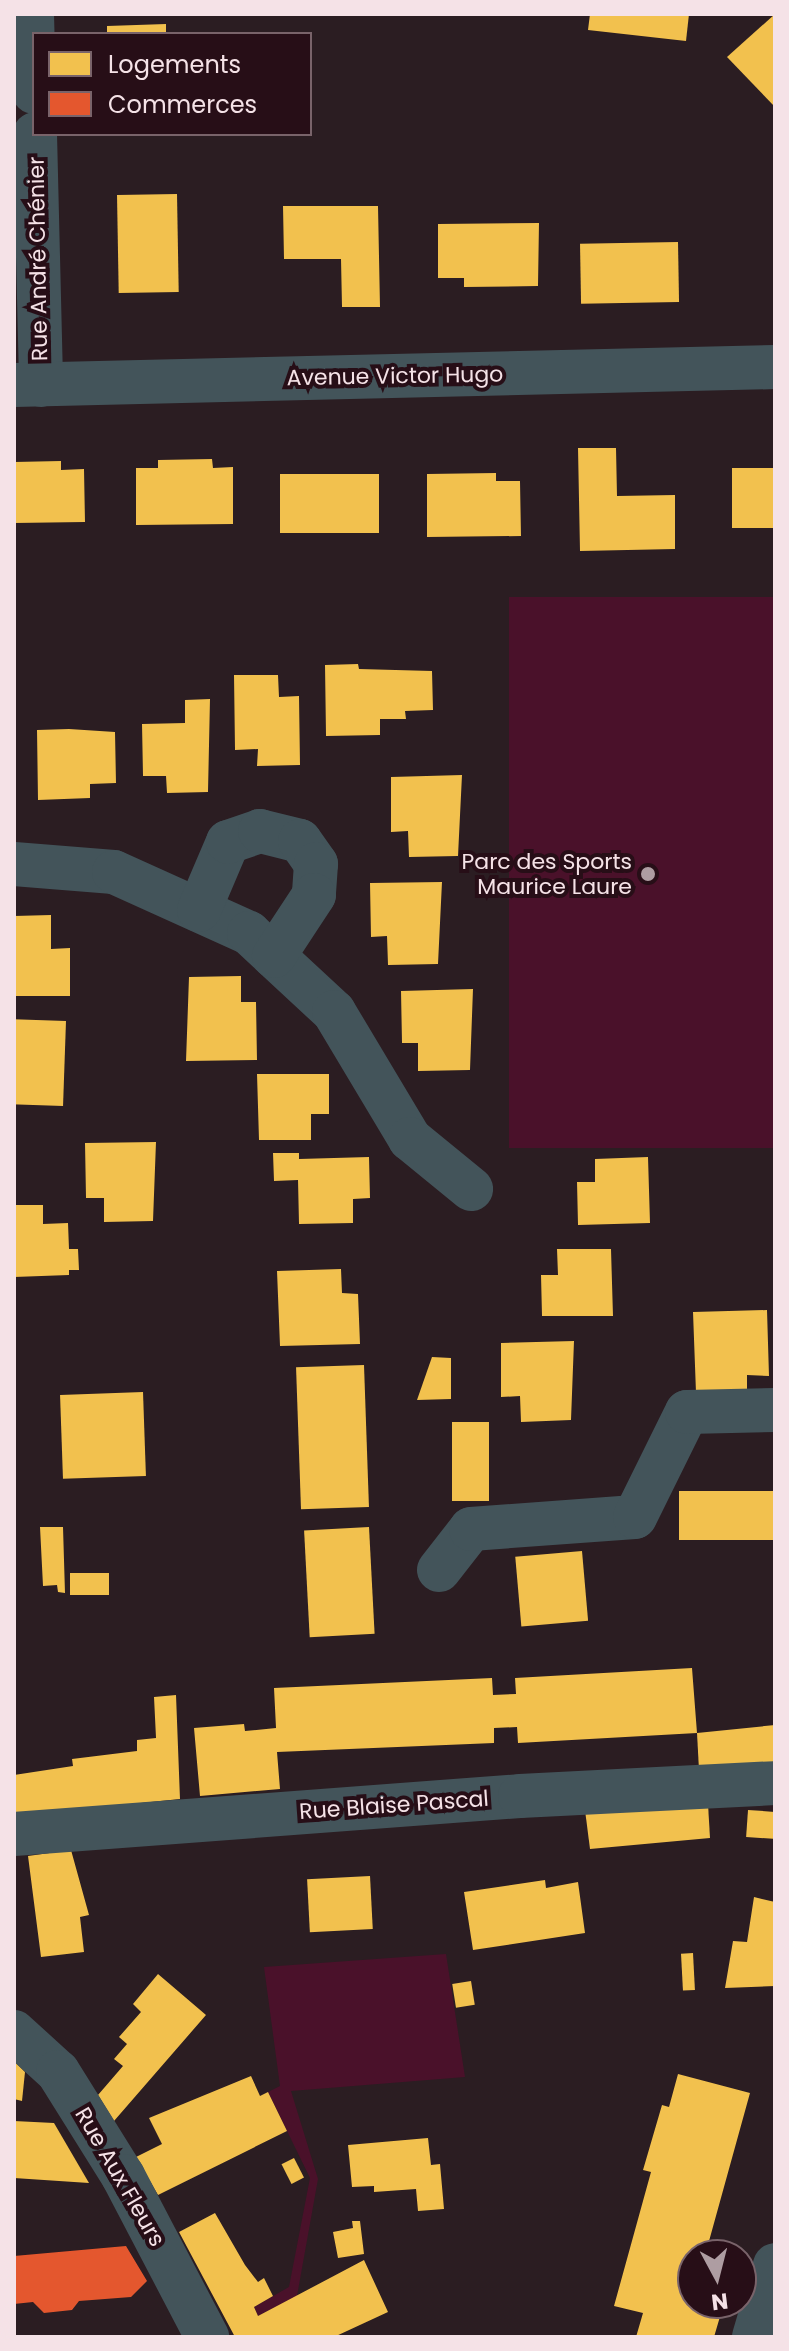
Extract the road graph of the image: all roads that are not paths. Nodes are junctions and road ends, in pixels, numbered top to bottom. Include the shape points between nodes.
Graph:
1 (35, 136) edge
2 (775, 367) edge
3 (27, 385) edge
4 (14, 864) edge
5 (199, 910) junction
6 (274, 956) junction
7 (471, 1189) dead end
8 (775, 1410) edge
9 (439, 1570) dead end
10 (775, 1783) edge
11 (14, 1834) edge
12 (14, 2032) edge
13 (775, 2265) edge
14 (207, 2337) edge
15 (754, 2337) edge

1 - 3 street, Rue André Chénier
2 - 3 street, Avenue Victor Hugo
4 - 5 street via 114,872
5 - 6 street via 249,933
5 - 6 street via 228,842 260,831 300,841 316,864 314,895
6 - 7 street via 334,1012 410,1139
8 - 9 street via 687,1412 635,1517 471,1529
10 - 11 street, Rue Blaise Pascal via 505,1797
12 - 14 street, Rue Aux Fleurs via 58,2072 123,2176
13 - 15 street

